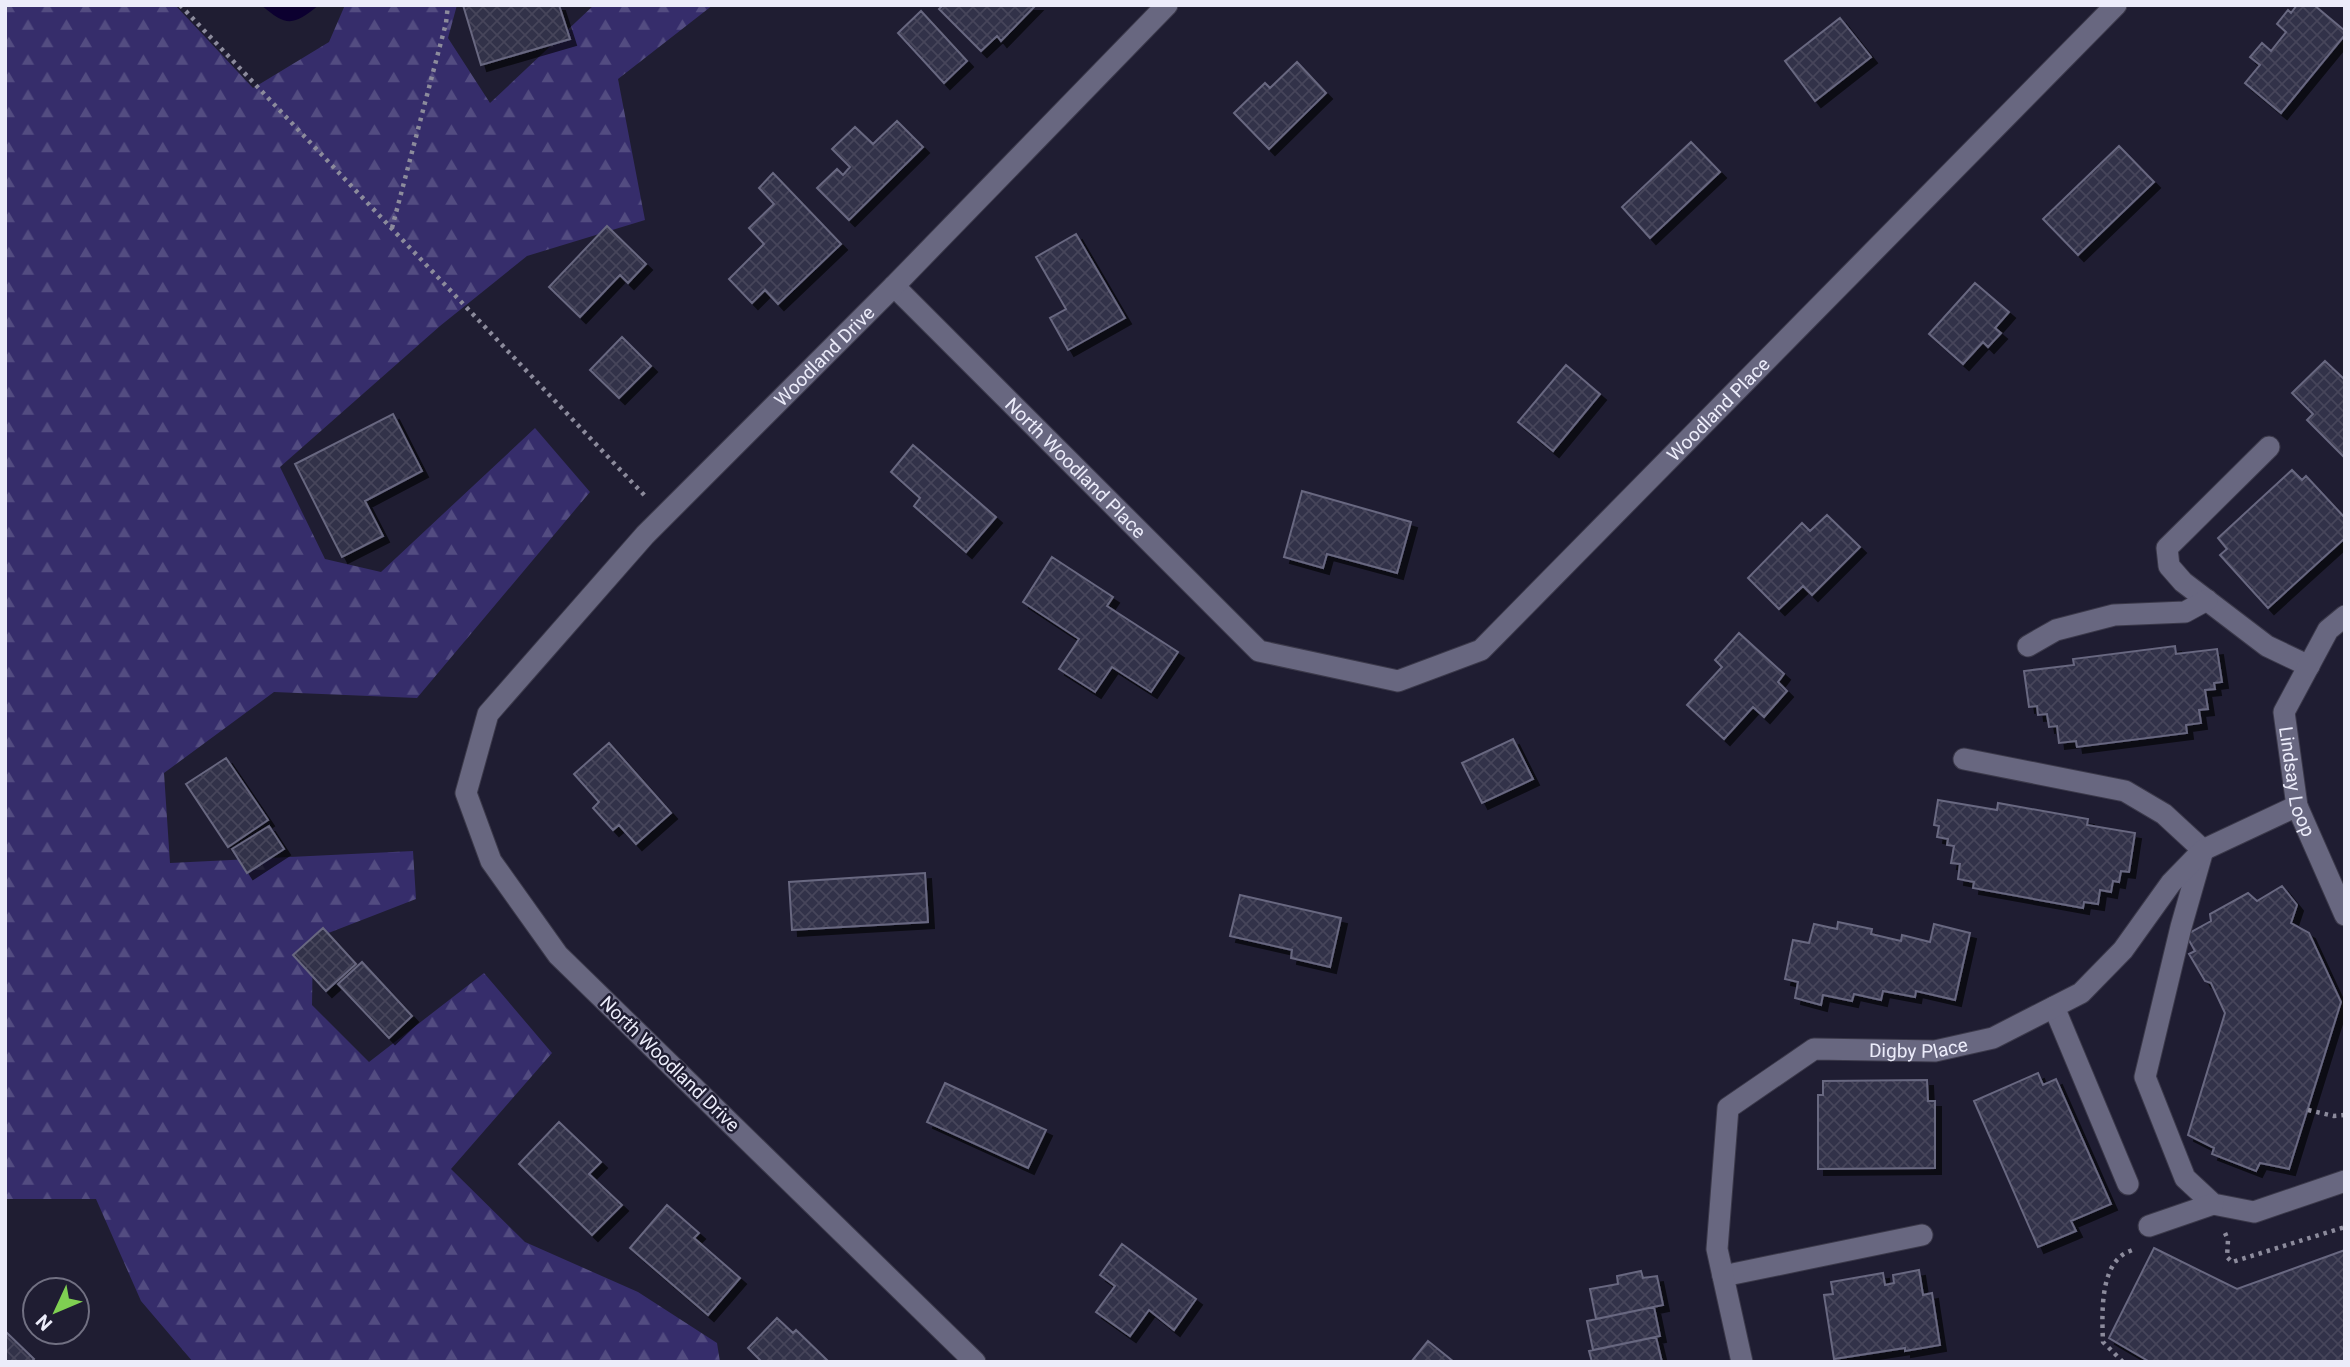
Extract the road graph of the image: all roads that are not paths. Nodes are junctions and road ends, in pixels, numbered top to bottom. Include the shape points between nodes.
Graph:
1 (1167, 5) edge
2 (2116, 5) edge
3 (894, 286) junction
4 (2269, 447) dead end
5 (2207, 600) junction
6 (2345, 616) edge
7 (2028, 646) dead end
8 (1259, 651) joint
9 (2308, 666) junction
10 (488, 714) joint
11 (1964, 759) dead end
12 (2297, 806) junction
13 (2203, 850) junction
14 (2345, 915) edge
15 (2054, 1007) junction
16 (2345, 1181) edge
17 (2128, 1184) dead end
18 (2213, 1204) junction
19 (1922, 1235) dead end
20 (2148, 1237) road end
21 (1723, 1276) junction
22 (975, 1362) edge
23 (1742, 1362) edge

1 - 3 street, Woodland Drive
2 - 8 street, Woodland Place via 1481,650 1398,681
3 - 8 street, North Woodland Place
3 - 10 street, Woodland Drive via 664,516
4 - 5 street via 2167,548 2169,566
5 - 7 street via 2185,612 2114,615 2056,630
5 - 9 street via 2267,646
6 - 9 street, Lindsay Loop via 2328,629
9 - 12 street, Lindsay Loop via 2284,712
10 - 22 street, North Woodland Drive via 466,793 491,861 558,955
11 - 13 street via 2125,791 2164,814
12 - 13 street, Digby Place
12 - 14 street, Lindsay Loop
13 - 15 street, Digby Place via 2171,883 2123,950 2081,993
13 - 18 street via 2145,1077 2185,1178
15 - 17 street
15 - 21 street, Digby Place via 1993,1038 1935,1051 1814,1049 1728,1108 1717,1249
16 - 18 street via 2253,1212
18 - 20 street
19 - 21 street
21 - 23 street, Digby Place

